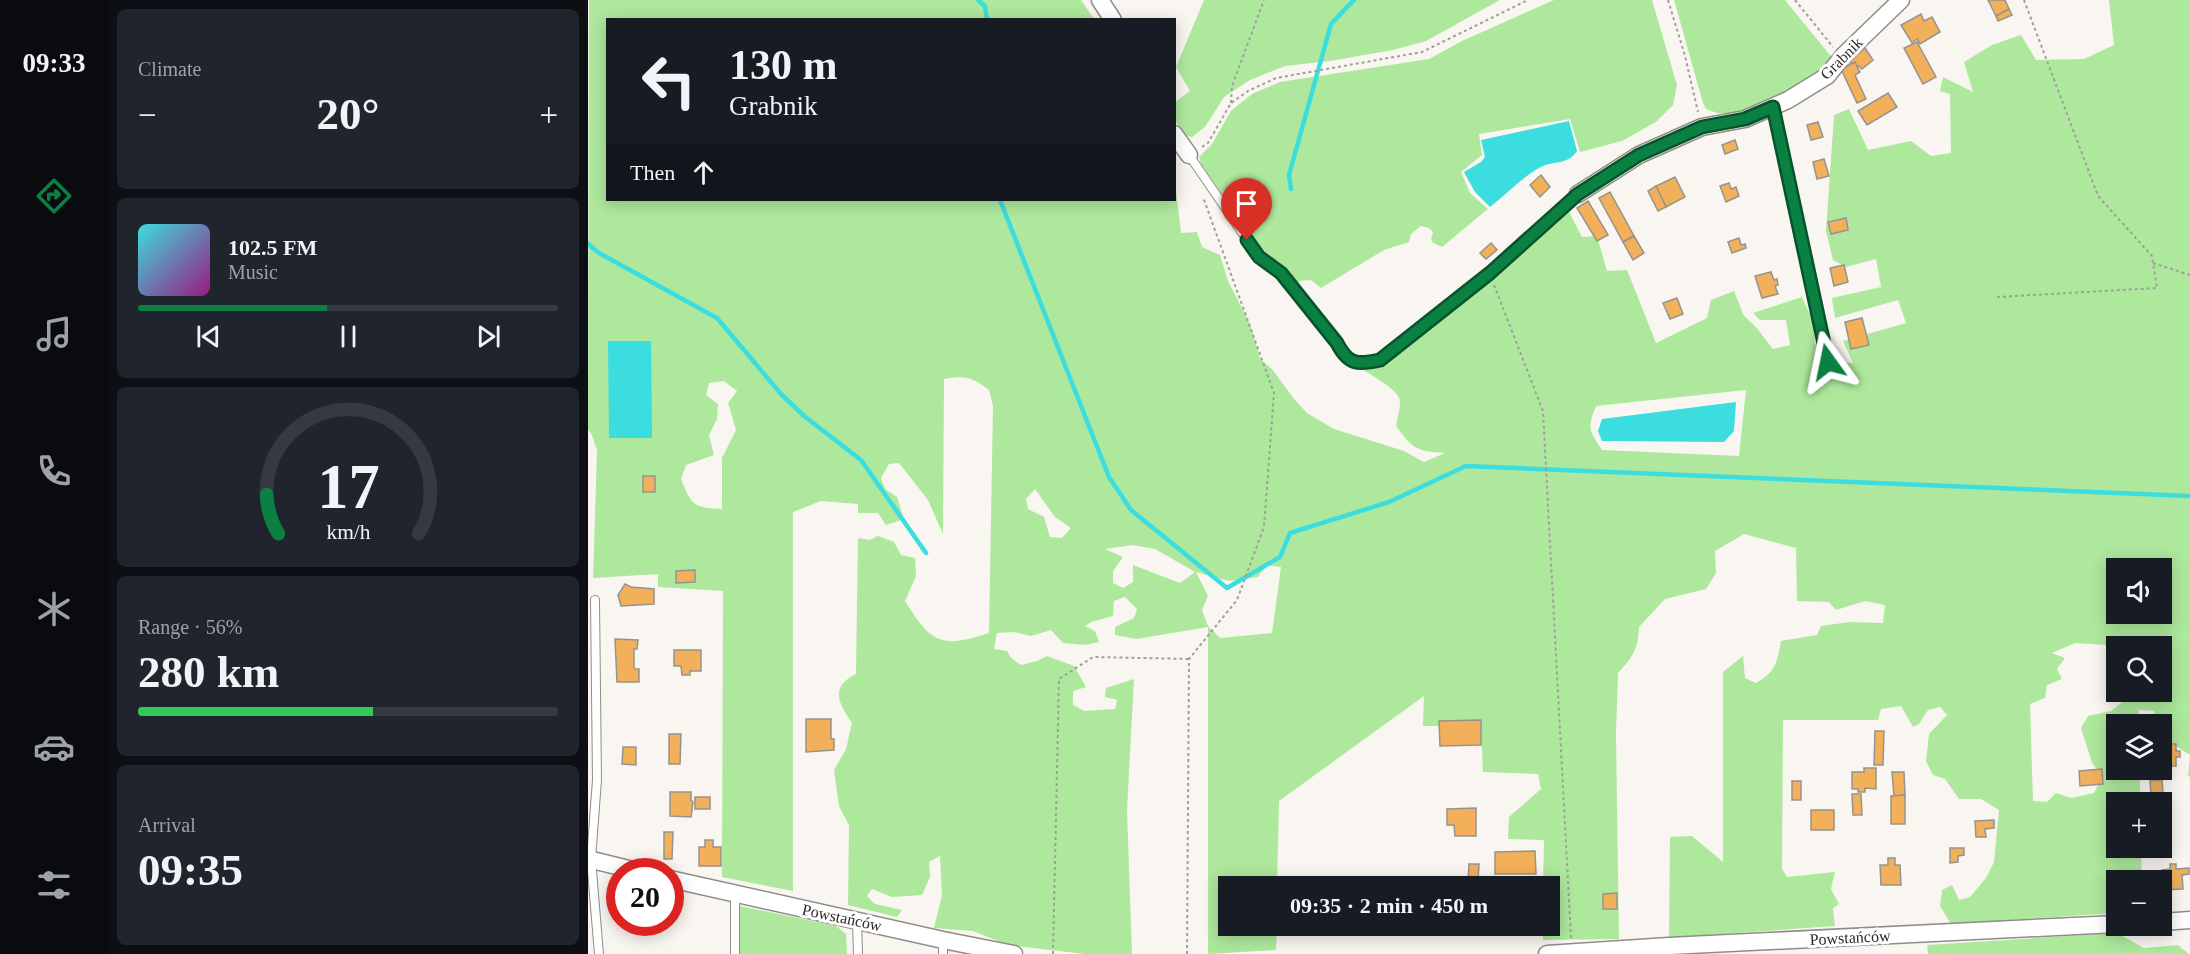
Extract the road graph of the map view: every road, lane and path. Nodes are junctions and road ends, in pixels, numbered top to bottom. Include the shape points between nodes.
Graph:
1 (1100, 0) edge
2 (1264, 0) edge
3 (1528, 0) edge
4 (1668, 0) edge
5 (1795, 0) edge
6 (1901, 0) edge
7 (2024, 0) edge
8 (1112, 18) edge
9 (1844, 55) junction
10 (1230, 103) junction
11 (1773, 107) junction
12 (1702, 127) junction
13 (1176, 137) edge
14 (1188, 155) junction
15 (1200, 188) dead end
16 (1578, 194) joint
17 (2153, 263) junction
18 (1490, 273) junction
19 (2190, 274) edge
20 (1997, 297) dead end
21 (1828, 362) dead end
22 (595, 600) dead end
23 (1189, 659) junction
24 (589, 859) edge
25 (606, 863) edge
26 (684, 882) edge
27 (735, 894) junction
28 (857, 920) junction
29 (2190, 920) edge
30 (2172, 921) edge
31 (2106, 925) edge
32 (943, 947) edge
33 (1669, 950) edge
34 (1572, 953) edge
35 (598, 954) edge
36 (735, 954) edge
37 (858, 954) edge
38 (1014, 954) edge
39 (1053, 954) edge
40 (1186, 954) edge
41 (1548, 954) edge

1 - 8 street
2 - 10 path via 1232,86
3 - 10 path via 1422,52 1276,78
4 - 12 path
5 - 9 path via 1829,44
6 - 9 street, Grabnik
7 - 17 path via 2098,196 2152,256
9 - 11 street, Grabnik via 1827,76
10 - 14 path via 1208,143
11 - 12 street, Grabnik via 1745,119
11 - 21 lane
12 - 16 street, Grabnik via 1639,155
13 - 14 street
14 - 18 lane via 1259,257 1281,273 1352,362 1380,360
15 - 23 path via 1274,393 1264,527 1237,600
16 - 18 lane
17 - 19 path
17 - 20 path via 2157,288
18 - 34 path via 1543,411
22 - 24 lane via 597,780
23 - 39 path via 1093,657 1059,679
23 - 40 path
24 - 25 street
24 - 35 lane
26 - 27 street, Powstańców
27 - 28 street, Powstańców
27 - 36 lane
28 - 32 street, Powstańców
28 - 37 lane
29 - 30 street
31 - 33 street, Powstańców
32 - 38 street, Powstańców
33 - 34 street, Powstańców
34 - 41 street, Powstańców

